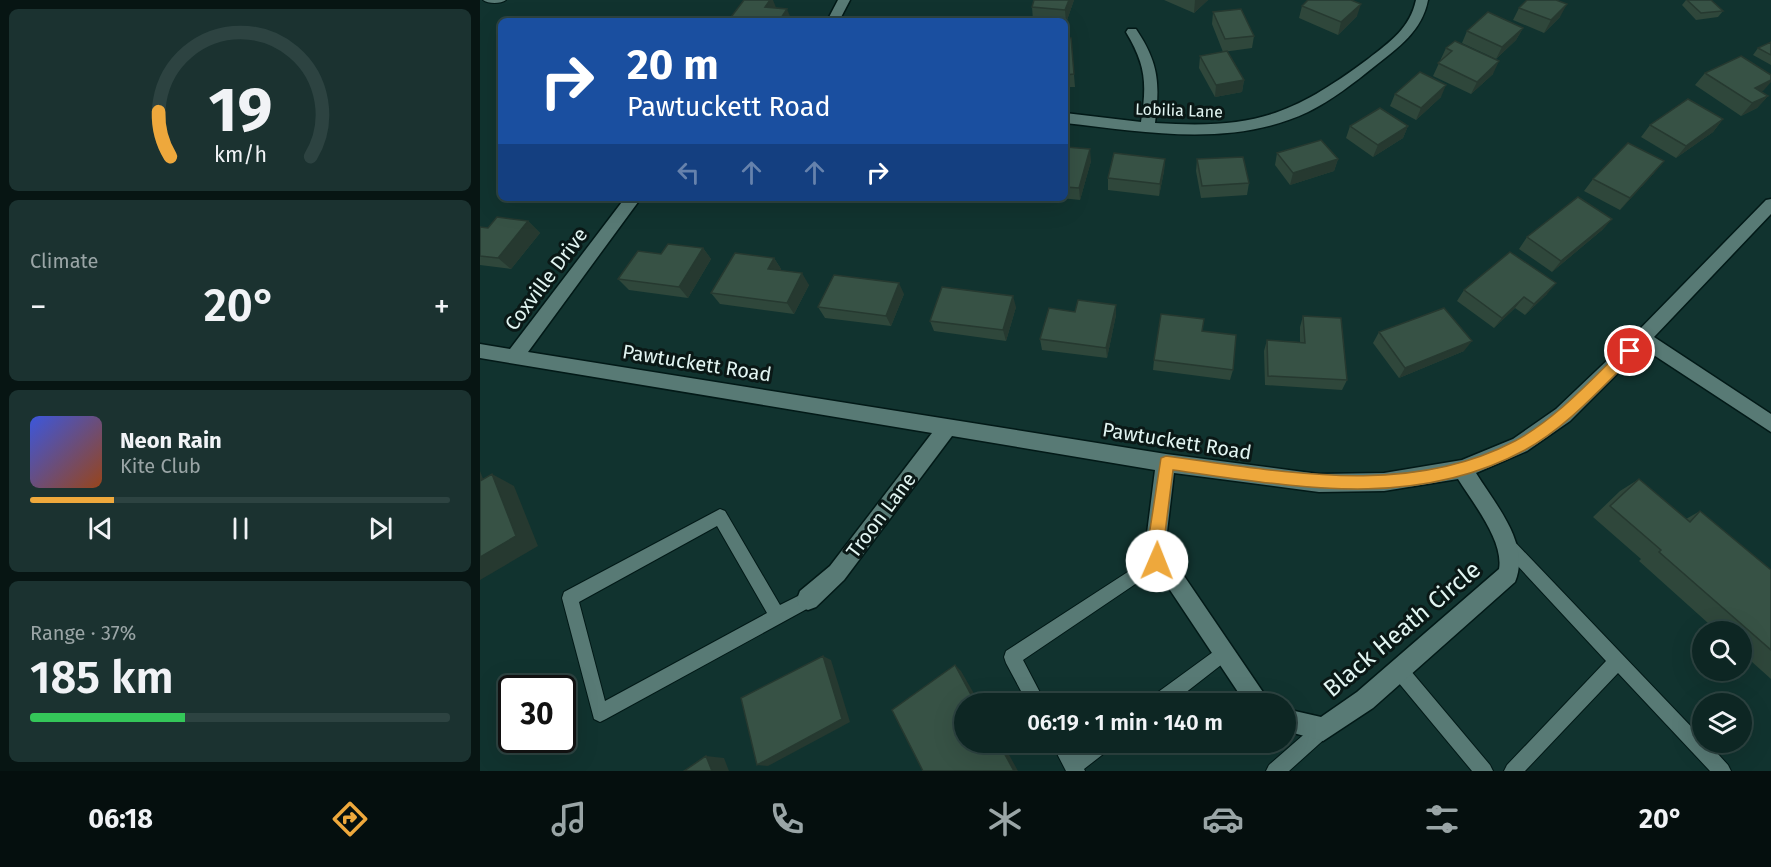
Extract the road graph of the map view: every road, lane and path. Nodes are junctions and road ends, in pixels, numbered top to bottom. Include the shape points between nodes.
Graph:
1 (488, 0) edge
2 (501, 0) edge
3 (844, 0) edge
4 (1422, 0) edge
5 (835, 18) edge
6 (1132, 32) dead end
7 (1068, 118) edge
8 (1147, 127) junction
9 (631, 201) edge
10 (1771, 204) edge
11 (1642, 338) junction
12 (480, 351) edge
13 (515, 356) junction
14 (1771, 424) edge
15 (948, 427) junction
16 (1166, 463) junction
17 (1463, 469) junction
18 (1506, 543) junction
19 (1157, 561) junction
20 (808, 599) joint
21 (777, 615) junction
22 (1224, 652) junction
23 (1618, 661) junction
24 (1399, 670) junction
25 (1032, 693) edge
26 (1170, 693) edge
27 (1252, 693) edge
28 (1296, 722) edge
29 (1323, 729) junction
30 (1066, 753) edge
31 (1092, 753) edge
32 (1074, 769) edge
33 (1275, 771) edge
34 (1484, 771) edge
35 (1513, 771) edge
36 (1722, 771) edge

1 - 2 lane
3 - 5 street
4 - 8 street, Lobilia Lane via 1416,20 1403,37 1338,88 1298,111 1245,127 1218,130
6 - 8 street via 1152,72
7 - 8 street, Lobilia Lane
9 - 13 street, Coxville Drive
10 - 11 street, Pawtuckett Road
11 - 14 street
11 - 17 street, Pawtuckett Road via 1563,416 1520,445
12 - 13 street, Pawtuckett Road
13 - 15 street, Pawtuckett Road
15 - 16 street, Pawtuckett Road
15 - 20 street, Troon Lane via 837,573
16 - 17 street, Pawtuckett Road via 1318,483 1384,482
16 - 19 street via 1155,549
17 - 18 street, Black Heath Circle
18 - 23 lane
18 - 24 street, Black Heath Circle via 1511,558 1508,576
19 - 22 street via 1173,577
19 - 25 lane via 1012,657
20 - 21 lane
21 - 21 lane via 600,713 570,598 720,516
22 - 26 lane
22 - 27 street
23 - 35 lane
23 - 36 lane
24 - 29 street, Black Heath Circle
24 - 34 lane
28 - 29 street
29 - 33 lane
30 - 32 lane
31 - 32 lane

